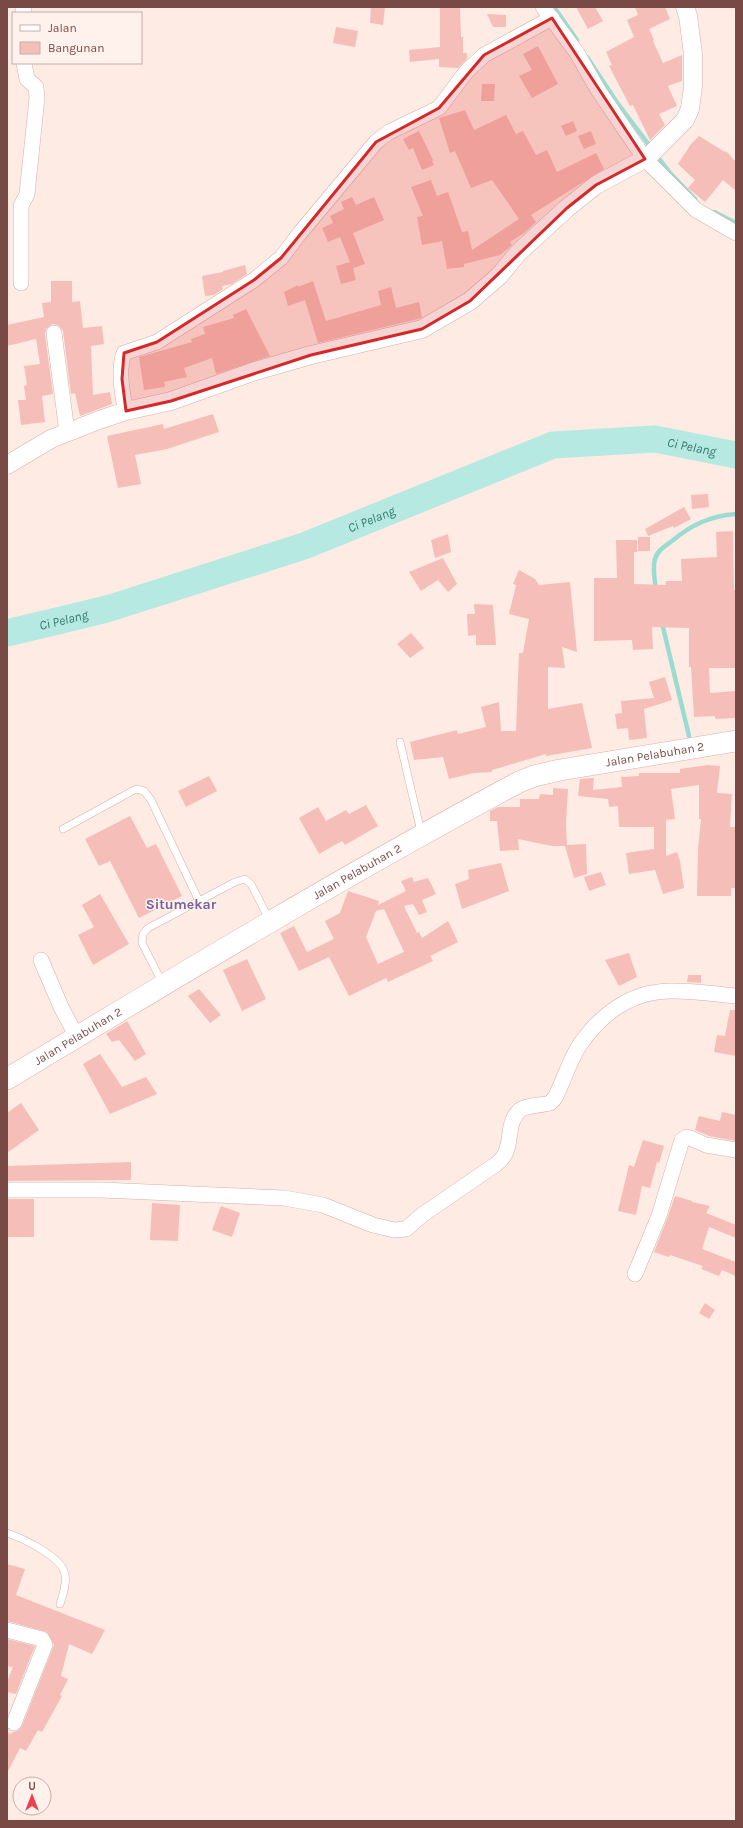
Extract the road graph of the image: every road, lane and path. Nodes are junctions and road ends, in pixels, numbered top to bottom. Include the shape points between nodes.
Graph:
1 (685, 7) edge
2 (547, 12) edge
3 (24, 64) edge
4 (651, 154) junction
5 (736, 233) edge
6 (21, 283) dead end
7 (54, 333) dead end
8 (126, 411) junction
9 (67, 432) junction
10 (7, 465) edge
11 (736, 740) edge
12 (400, 742) dead end
13 (62, 829) dead end
14 (421, 835) junction
15 (200, 901) junction
16 (270, 922) junction
17 (41, 960) dead end
18 (163, 984) junction
19 (736, 996) edge
20 (77, 1037) junction
21 (7, 1079) edge
22 (736, 1150) edge
23 (7, 1190) edge
24 (635, 1274) dead end
25 (7, 1533) edge
26 (60, 1604) dead end
27 (7, 1630) edge
28 (14, 1724) dead end

1 - 4 street via 693,54 693,97 685,120
2 - 4 street via 577,53 598,90
2 - 8 street via 484,55 466,72 440,108 389,132 376,142 300,232 282,258 254,280 157,342 124,353 122,379
3 - 6 street via 27,79 36,87 37,98 27,194 21,206
4 - 5 street via 696,210
4 - 8 street via 596,185 518,253 499,276 470,301 422,329 311,355 255,371 171,401
7 - 9 street
8 - 9 street
9 - 10 street
11 - 14 main road, Jalan Pelabuhan 2 via 534,776
12 - 14 lane
13 - 15 lane via 136,790 144,791 151,800
14 - 16 main road, Jalan Pelabuhan 2
15 - 16 lane via 245,879 251,884
15 - 18 lane via 148,928 143,934 142,943
16 - 18 main road, Jalan Pelabuhan 2
17 - 20 street via 60,1007
18 - 20 main road, Jalan Pelabuhan 2
19 - 23 street via 668,991 643,996 616,1007 599,1020 579,1047 550,1104 525,1108 516,1115 503,1158 406,1229 394,1230 372,1225 323,1205 284,1198 102,1190
20 - 21 main road, Jalan Pelabuhan 2
22 - 24 street via 706,1145 690,1138 682,1140 659,1216
25 - 26 lane via 40,1548 58,1562 66,1580
27 - 28 street via 42,1639 45,1645

